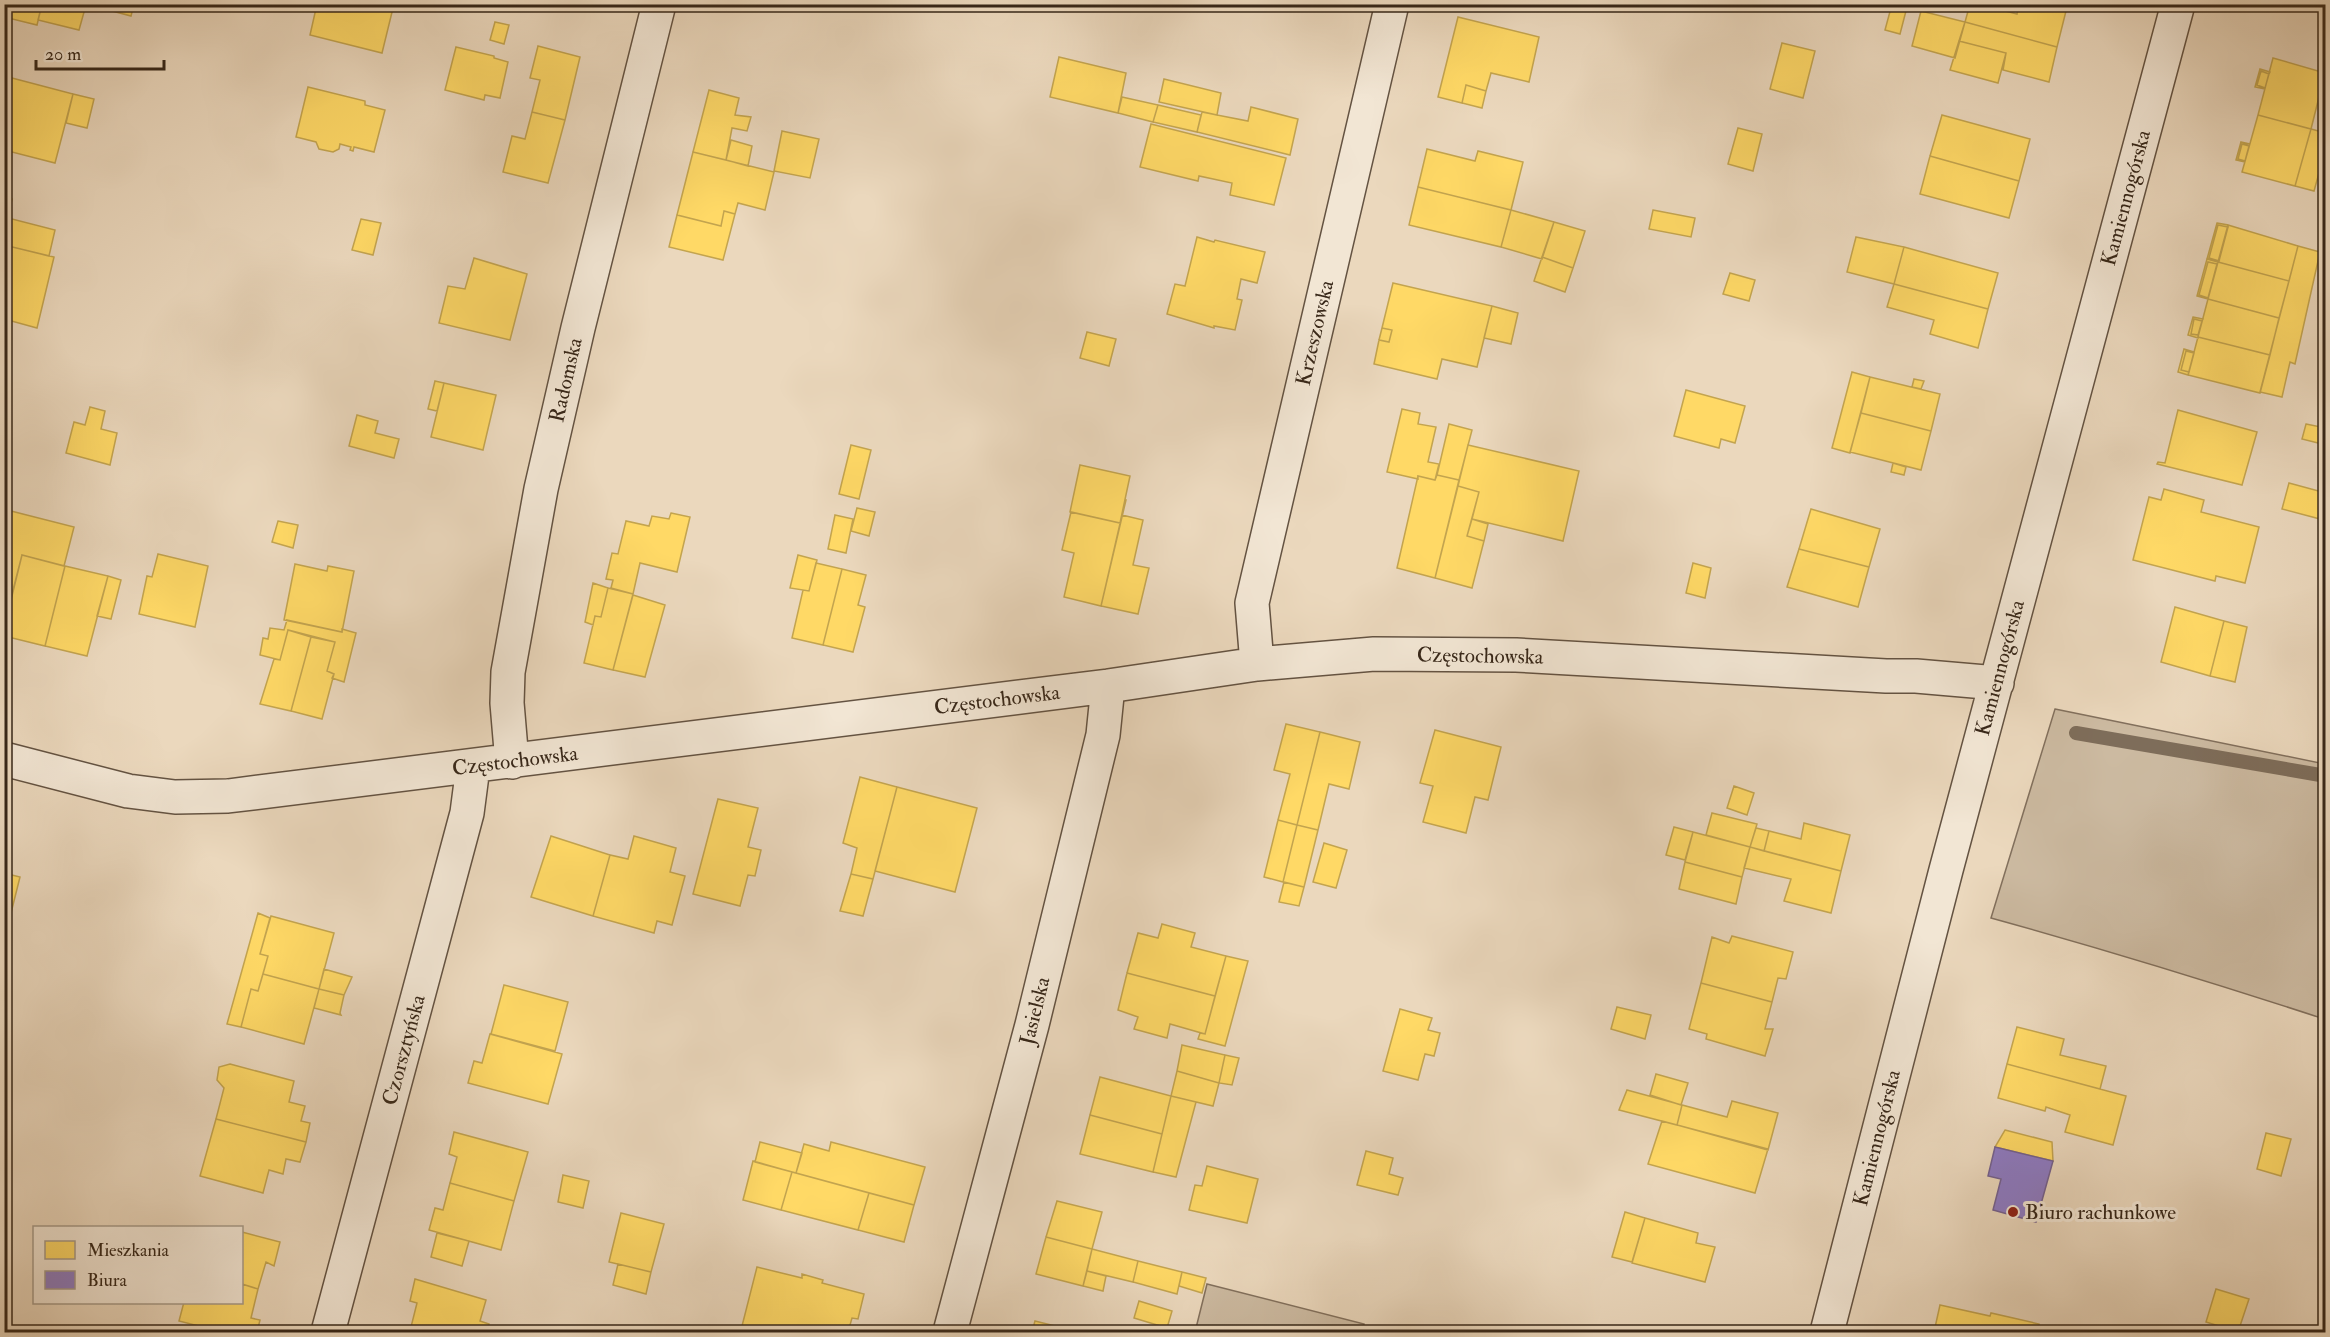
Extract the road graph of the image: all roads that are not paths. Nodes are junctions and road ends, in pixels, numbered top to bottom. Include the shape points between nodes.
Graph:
1 (659, 4) edge
2 (1392, 4) edge
3 (2178, 4) edge
4 (1257, 664) junction
5 (1996, 683) junction
6 (1108, 686) junction
7 (4, 759) edge
8 (512, 762) junction
9 (473, 766) junction
10 (328, 1332) edge
11 (950, 1332) edge
12 (1827, 1332) edge

1 - 8 street, Radomska via 541,489 508,672
2 - 4 street, Krzeszowska via 1252,603
3 - 5 street, Kamiennogórska
4 - 5 street, Częstochowska via 1374,654 1516,655
4 - 6 street, Częstochowska
5 - 12 street, Kamiennogórska
6 - 8 street, Częstochowska
6 - 11 street, Jasielska via 1103,735 1032,1025
7 - 9 street, Częstochowska via 128,791 175,797 228,796
8 - 9 street, Częstochowska
9 - 10 street, Czorsztyńska via 467,813

